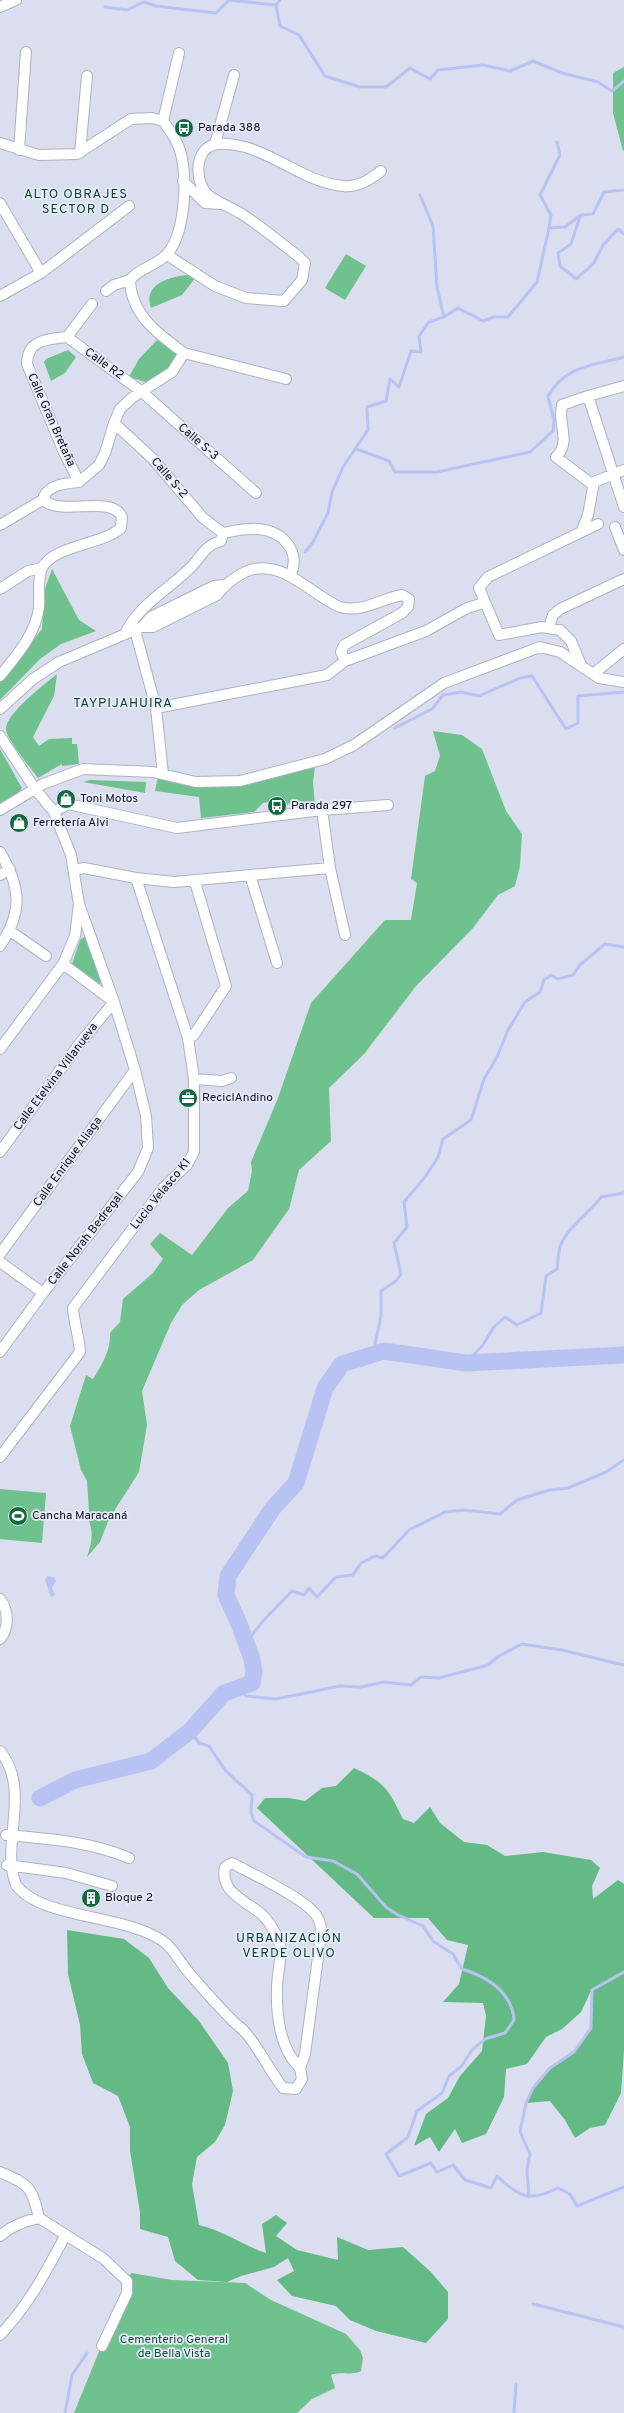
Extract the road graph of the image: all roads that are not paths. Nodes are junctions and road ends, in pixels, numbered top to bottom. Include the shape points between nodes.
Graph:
1 (16, 0) edge
2 (0, 7) edge
3 (26, 52) dead end
4 (179, 53) dead end
5 (234, 75) dead end
6 (87, 76) dead end
7 (163, 122) junction
8 (0, 143) edge
9 (215, 144) junction
10 (19, 150) junction
11 (80, 153) junction
12 (382, 171) dead end
13 (183, 181) junction
14 (0, 203) edge
15 (225, 204) junction
16 (129, 206) dead end
17 (167, 255) junction
18 (41, 272) junction
19 (130, 280) junction
20 (106, 291) dead end
21 (0, 296) edge
22 (92, 304) dead end
23 (67, 337) junction
24 (184, 353) junction
25 (286, 379) dead end
26 (624, 386) edge
27 (141, 391) junction
28 (588, 396) junction
29 (114, 422) junction
30 (624, 470) edge
31 (612, 474) junction
32 (79, 482) junction
33 (593, 485) junction
34 (256, 493) dead end
35 (44, 499) junction
36 (624, 507) edge
37 (598, 524) dead end
38 (0, 525) edge
39 (615, 527) dead end
40 (582, 530) junction
41 (223, 533) junction
42 (624, 550) edge
43 (42, 568) junction
44 (290, 576) junction
45 (624, 579) edge
46 (0, 589) edge
47 (484, 602) junction
48 (549, 627) junction
49 (138, 628) junction
50 (125, 634) junction
51 (624, 649) edge
52 (345, 661) junction
53 (581, 666) junction
54 (593, 674) junction
55 (0, 676) edge
56 (624, 682) edge
57 (156, 708) junction
58 (0, 709) edge
59 (0, 736) edge
60 (162, 774) junction
61 (34, 789) junction
62 (388, 805) dead end
63 (0, 810) edge
64 (322, 810) junction
65 (54, 812) junction
66 (0, 852) edge
67 (330, 868) junction
68 (10, 869) junction
69 (74, 870) junction
70 (0, 875) edge
71 (250, 875) junction
72 (136, 878) junction
73 (195, 882) junction
74 (79, 904) junction
75 (10, 931) junction
76 (345, 935) dead end
77 (0, 946) edge
78 (46, 956) dead end
79 (276, 963) dead end
80 (63, 964) junction
81 (114, 1002) junction
82 (188, 1038) junction
83 (0, 1049) edge
84 (135, 1070) junction
85 (231, 1078) dead end
86 (194, 1079) junction
87 (0, 1152) edge
88 (0, 1254) edge
89 (0, 1262) edge
90 (43, 1293) junction
91 (0, 1352) edge
92 (0, 1457) edge
93 (0, 1599) edge
94 (0, 1639) edge
95 (0, 1751) edge
96 (5, 1771) edge
97 (6, 1835) junction
98 (129, 1858) dead end
99 (7, 1865) junction
100 (112, 1886) dead end
101 (300, 2068) junction
102 (0, 2172) edge
103 (39, 2218) junction
104 (0, 2236) edge
105 (65, 2236) junction
106 (0, 2335) edge
107 (102, 2346) dead end

1 - 2 street
3 - 10 street
4 - 7 street
5 - 9 street
6 - 11 street
7 - 11 street via 152,118 131,119
7 - 13 street via 179,146
8 - 10 street
9 - 12 street via 244,146 326,183 344,186 355,185
9 - 15 street via 205,150 200,157 199,178 206,193
10 - 11 street via 50,156
13 - 15 street via 198,199 205,203
13 - 17 street via 182,220
14 - 18 street
15 - 17 street via 287,247 305,263 302,280 284,301 246,298 215,286
16 - 18 street
17 - 19 street via 142,268
18 - 21 street
19 - 20 street via 114,285
19 - 24 street via 133,300 142,315 163,338
22 - 23 street
23 - 27 street, Calle R2
23 - 32 street, Calle Gran Bretaña via 43,341 32,347 27,354 27,364
24 - 25 street
24 - 27 street via 172,372
26 - 28 street
27 - 29 street via 120,409
27 - 34 street, Calle S-3
28 - 31 street
28 - 33 street via 562,405 560,414 565,439 556,457
29 - 32 street via 105,453 98,465
29 - 41 street, Calle S-2 via 152,458 204,518
30 - 31 street
31 - 33 street via 597,480
31 - 36 street
32 - 35 street via 63,483 46,493
33 - 40 street via 588,515
35 - 38 street
35 - 43 street via 48,504 57,507 115,508 120,512 122,523 116,533 56,556
37 - 40 street
39 - 42 street
40 - 47 street via 488,577 480,588
41 - 44 street via 256,529 280,536 293,552 295,562
41 - 50 street via 221,541 205,548 192,566 133,619
43 - 46 street via 28,571
43 - 55 street via 39,608 33,631
44 - 49 street via 269,567 259,568 236,576 224,585 214,586 151,618
44 - 52 street via 339,607 360,609 402,595 409,599 408,607 402,613 383,626 344,645 341,652
45 - 48 street via 560,609 553,615
47 - 48 street via 499,634
47 - 52 street via 467,608 426,632
48 - 53 street via 560,630 567,636
49 - 50 street
49 - 57 street
50 - 58 street via 59,662 33,679
51 - 54 street
52 - 57 street via 327,675
53 - 54 street
53 - 60 street via 560,652 540,647 444,683 354,745 326,759 240,781 196,782
54 - 56 street via 599,678
57 - 60 street
59 - 61 street
60 - 61 street via 83,769
61 - 63 street
61 - 65 street
62 - 64 street
64 - 65 street via 177,828 68,804
64 - 67 street
65 - 69 street
66 - 68 street
67 - 71 street
67 - 76 street
68 - 70 street
68 - 75 street via 16,889 17,905
69 - 72 street via 94,870
69 - 74 street
71 - 73 street
71 - 79 street
72 - 73 street
72 - 82 street, Lucio Velasco K1
73 - 82 street via 226,986 194,1035
74 - 80 street via 75,936
74 - 81 street, Calle Norah Bedregal
75 - 77 street
75 - 78 street
80 - 81 street
80 - 83 street
81 - 84 street, Calle Norah Bedregal
81 - 87 street, Calle Etelvina Villanueva via 80,1043
82 - 86 street, Lucio Velasco K1
84 - 88 street, Calle Enrique Aliaga
84 - 90 street, Calle Norah Bedregal via 146,1116 148,1148 138,1172
85 - 86 street via 222,1081
86 - 92 street, Lucio Velasco K1 via 194,1152 187,1165 163,1188 73,1308 80,1352
89 - 90 street
90 - 91 street, Calle Norah Bedregal
93 - 94 street via 7,1616 5,1633
95 - 96 street
96 - 97 street via 13,1787
97 - 98 street via 69,1841 110,1850
97 - 99 street
99 - 100 street via 66,1873
99 - 101 street via 17,1885 35,1902 114,1921 144,1931 165,1942 189,1973 246,2033 283,2088 296,2089 302,2079
101 - 101 street via 291,2060 279,2022 277,1988 280,1946 264,1917 236,1898 228,1887 224,1875 225,1867 232,1863 303,1903 316,1914 321,1923 305,2054
102 - 103 street via 24,2182 32,2193
103 - 104 street via 8,2229
103 - 105 street
105 - 106 street via 37,2290 20,2314
105 - 107 street via 104,2259 123,2276 128,2285 127,2293

